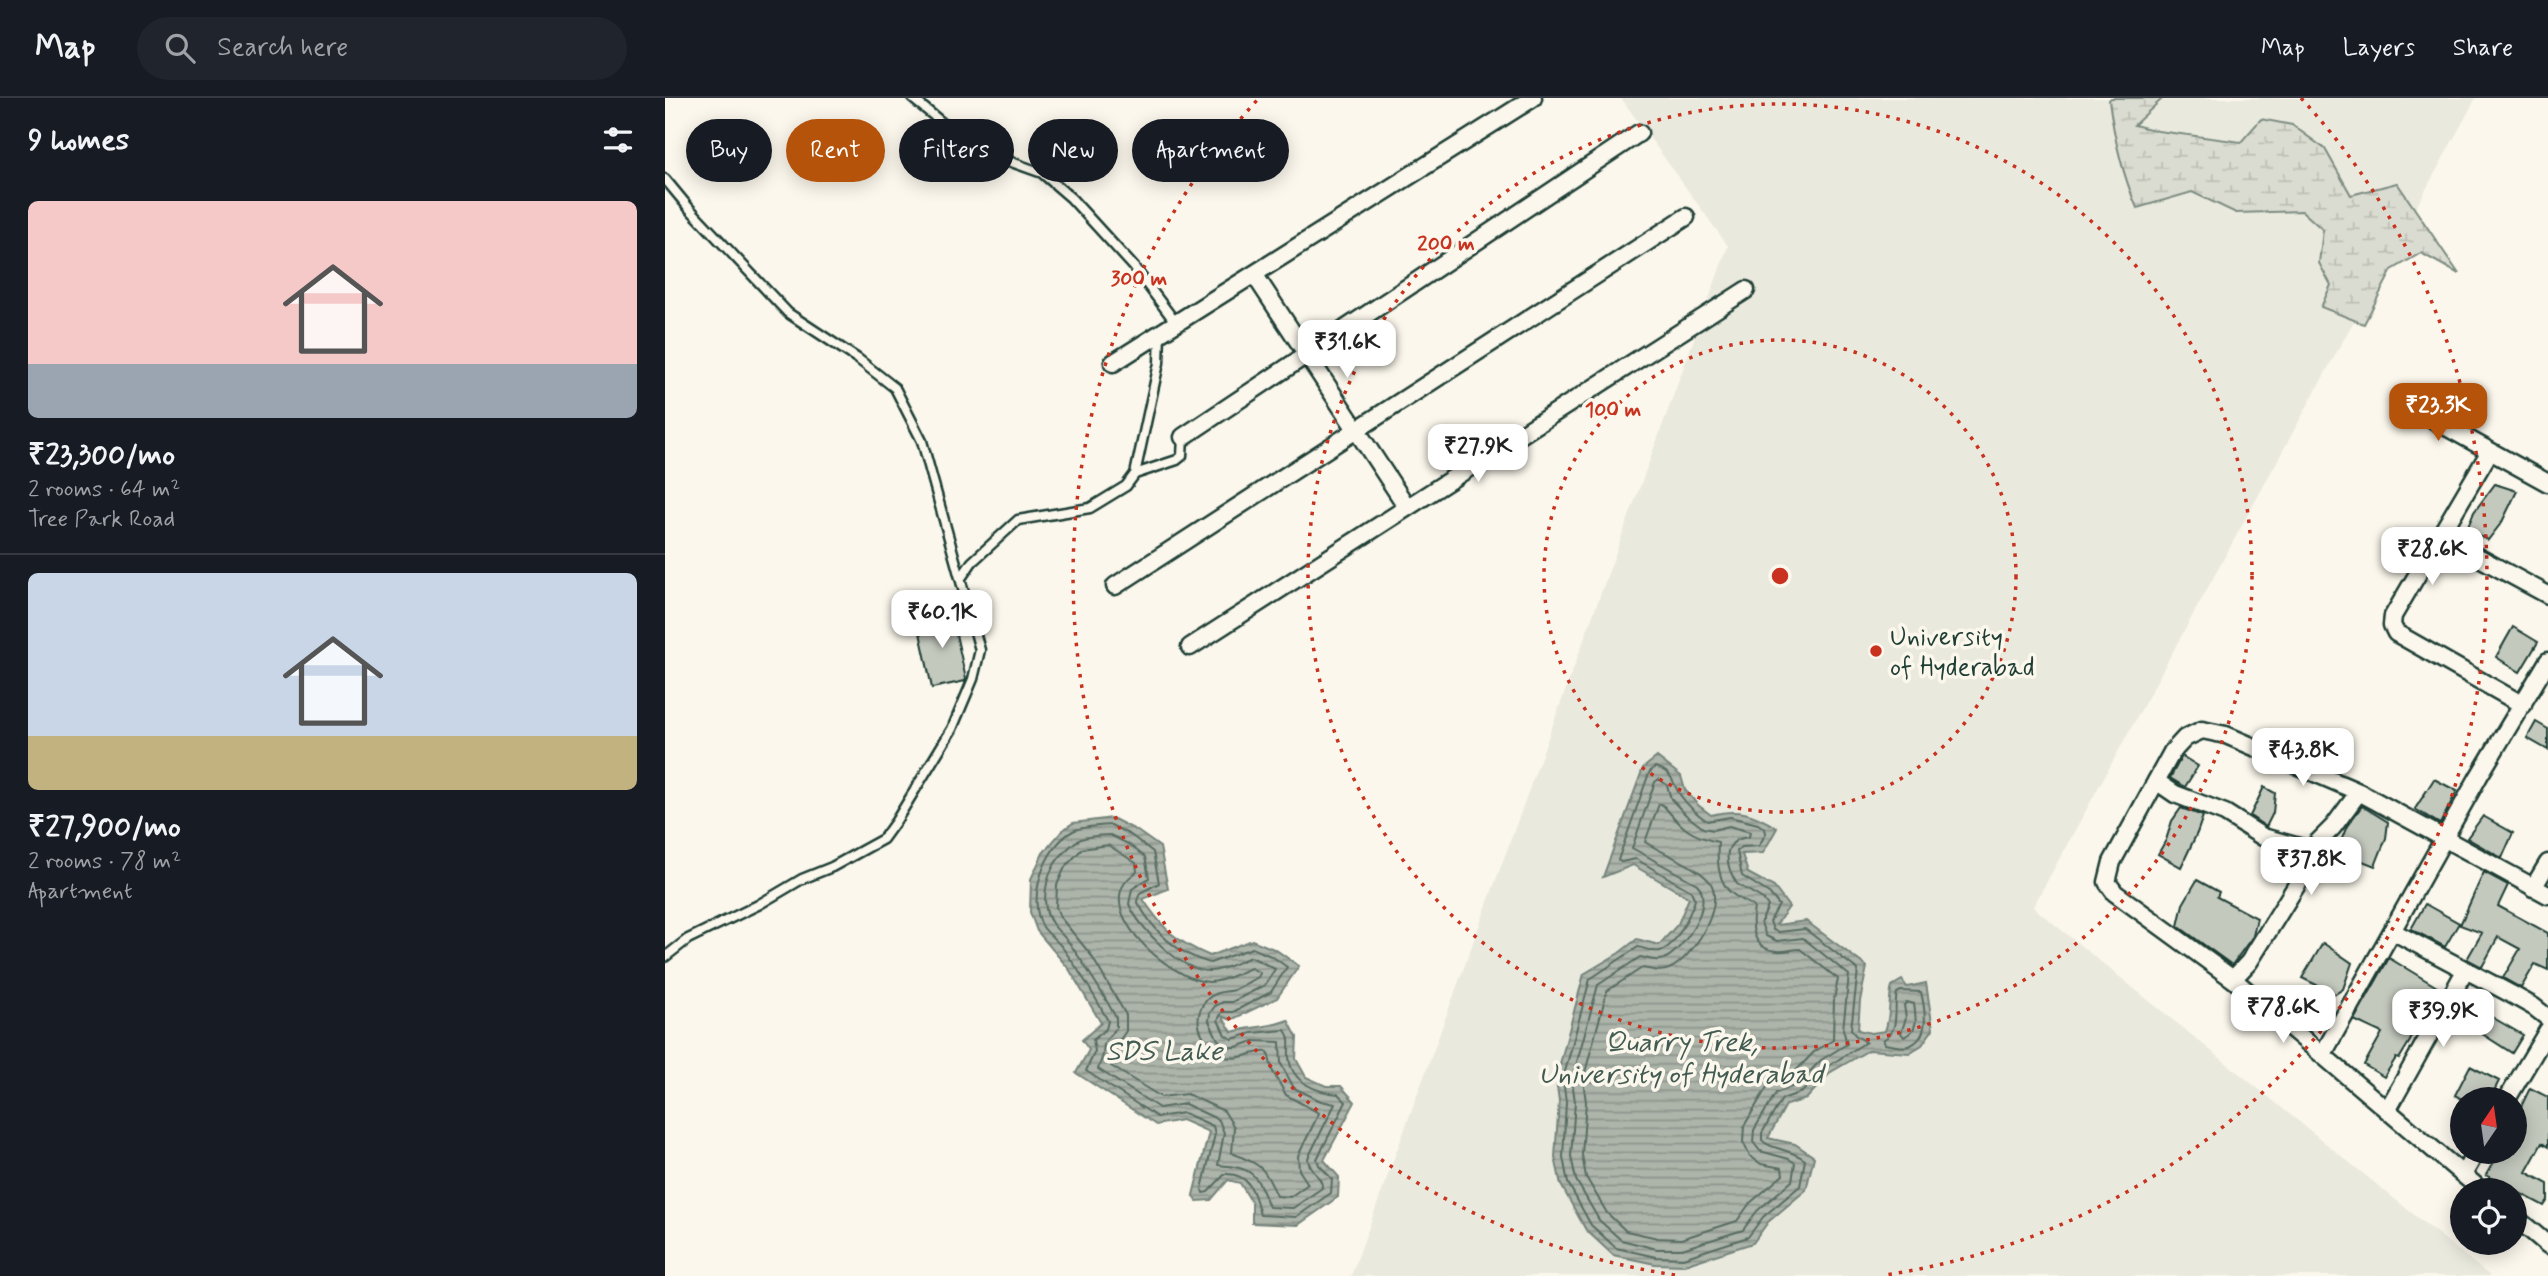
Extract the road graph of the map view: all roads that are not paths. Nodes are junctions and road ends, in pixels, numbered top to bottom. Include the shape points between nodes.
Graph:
1 (912, 98) edge
2 (1533, 98) edge
3 (1639, 132) dead end
4 (665, 179) edge
5 (1686, 217) dead end
6 (1254, 274) junction
7 (1746, 290) dead end
8 (1176, 323) junction
9 (1160, 333) junction
10 (1307, 354) junction
11 (1113, 363) dead end
12 (2403, 402) dead end
13 (1357, 430) junction
14 (1183, 437) joint
15 (2490, 451) junction
16 (1135, 474) junction
17 (2548, 484) edge
18 (1407, 508) junction
19 (2441, 537) junction
20 (961, 578) junction
21 (1115, 586) dead end
22 (2548, 595) edge
23 (1190, 647) dead end
24 (2548, 661) edge
25 (2523, 705) junction
26 (2156, 781) junction
27 (2359, 792) junction
28 (2444, 841) junction
29 (2311, 849) junction
30 (2548, 863) edge
31 (2541, 892) edge
32 (2394, 932) junction
33 (665, 957) edge
34 (2465, 971) junction
35 (2233, 979) junction
36 (2548, 1018) edge
37 (2548, 1030) edge
38 (2323, 1054) junction
39 (2514, 1087) edge
40 (2388, 1109) junction
41 (2469, 1164) edge
42 (2463, 1175) junction
43 (2467, 1178) edge
44 (2527, 1226) edge
45 (2547, 1242) edge

1 - 8 lane via 963,139 1042,173 1134,267
2 - 6 street
3 - 10 street
4 - 20 lane via 788,313 895,388 922,441
5 - 13 street
6 - 8 street
6 - 10 street
7 - 18 street
8 - 9 street
9 - 11 street
9 - 16 lane via 1159,363
10 - 13 street
10 - 14 street
12 - 15 street
13 - 18 street
13 - 21 street
14 - 16 lane via 1182,456 1177,460
15 - 17 street
15 - 19 street
16 - 20 lane via 1126,486 1090,509 1018,520
18 - 23 street
19 - 22 street
19 - 25 street via 2393,616 2392,625 2396,633
20 - 33 lane via 980,650 973,679 952,729 883,839 688,939
24 - 25 street
25 - 28 street
26 - 27 street via 2172,752 2185,738 2202,730 2226,735
26 - 29 street via 2225,813 2263,837
26 - 35 street via 2112,862 2107,882 2115,893
27 - 28 street
27 - 29 street
28 - 31 street
28 - 32 street
29 - 35 street via 2298,883 2249,962
30 - 31 street
32 - 34 street
32 - 38 street
34 - 36 street
34 - 40 street
35 - 38 street
37 - 39 street
38 - 40 street
40 - 42 street
41 - 42 street
42 - 43 street
44 - 45 street

